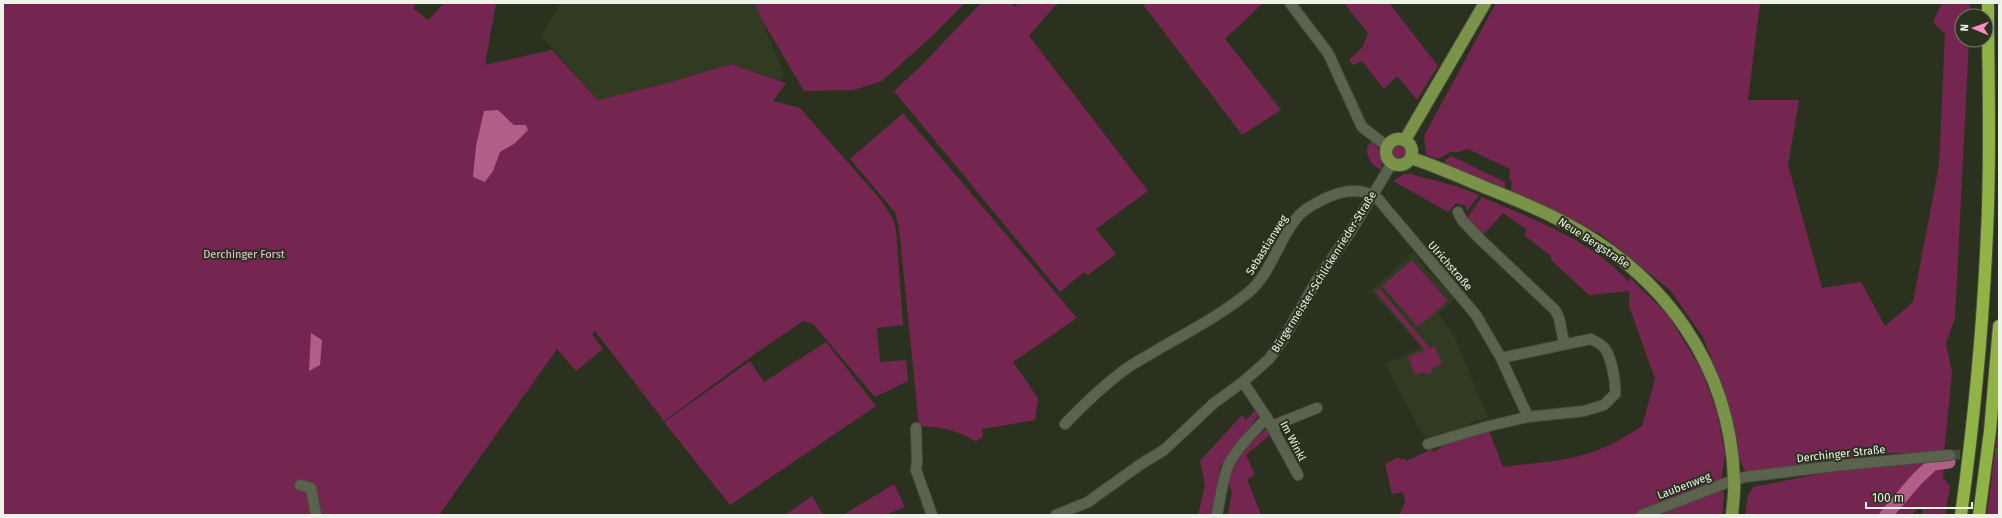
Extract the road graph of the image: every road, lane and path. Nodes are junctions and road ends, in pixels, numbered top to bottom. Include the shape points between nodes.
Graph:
1 (1290, 3) edge
2 (1485, 3) edge
3 (1988, 3) edge
4 (1405, 140) junction
5 (1387, 146) junction
6 (1411, 158) junction
7 (1392, 163) junction
8 (1373, 196) junction
9 (1458, 212) dead end
10 (1999, 326) edge
11 (1564, 343) junction
12 (1501, 358) junction
13 (1243, 382) junction
14 (1317, 408) dead end
15 (1528, 417) junction
16 (1269, 422) junction
17 (1065, 424) dead end
18 (916, 428) dead end
19 (1428, 444) dead end
20 (1950, 455) tunnel mouth
21 (1298, 475) dead end
22 (1734, 480) junction
23 (300, 485) dead end
24 (316, 515) edge
25 (932, 515) edge
26 (1056, 515) edge
27 (1217, 515) edge
28 (1642, 515) edge
29 (1732, 515) edge
30 (1961, 515) edge
31 (1979, 515) edge

1 - 5 street via 1332,59 1362,127
2 - 4 main road
3 - 30 highway via 1987,232 1978,373
4 - 5 main road via 1395,139
4 - 6 main road via 1412,148
5 - 7 main road via 1386,156
6 - 7 main road via 1403,164
6 - 22 main road, Neue Bergstraße via 1522,202 1568,224 1615,255 1663,296 1694,339 1715,383 1730,436
7 - 8 street, Bürgermeister-Schlickenrieder-Straße
8 - 12 street, Ulrichstraße via 1476,314
8 - 13 street, Bürgermeister-Schlickenrieder-Straße via 1317,280 1276,350 1265,364
8 - 17 street, Sebastianweg via 1358,191 1347,192 1306,210 1293,226 1256,286 1224,311 1124,370
9 - 11 street via 1480,239 1556,310
10 - 31 highway via 1990,431
11 - 12 street
11 - 15 street via 1591,339 1600,343 1606,350 1616,384 1615,394 1604,405 1584,411
12 - 15 street, Ulrichstraße
13 - 16 street, Im Winkl
13 - 26 street, Bürgermeister-Schlickenrieder-Straße via 1214,403 1164,450 1088,502
14 - 16 street
15 - 19 street
16 - 21 street, Im Winkl
16 - 27 street via 1238,451 1229,465
18 - 25 street via 916,470
20 - 22 street, Derchinger Straße via 1842,465
22 - 28 street, Laubenweg
22 - 29 main road, Neue Bergstraße
23 - 24 street via 311,488

